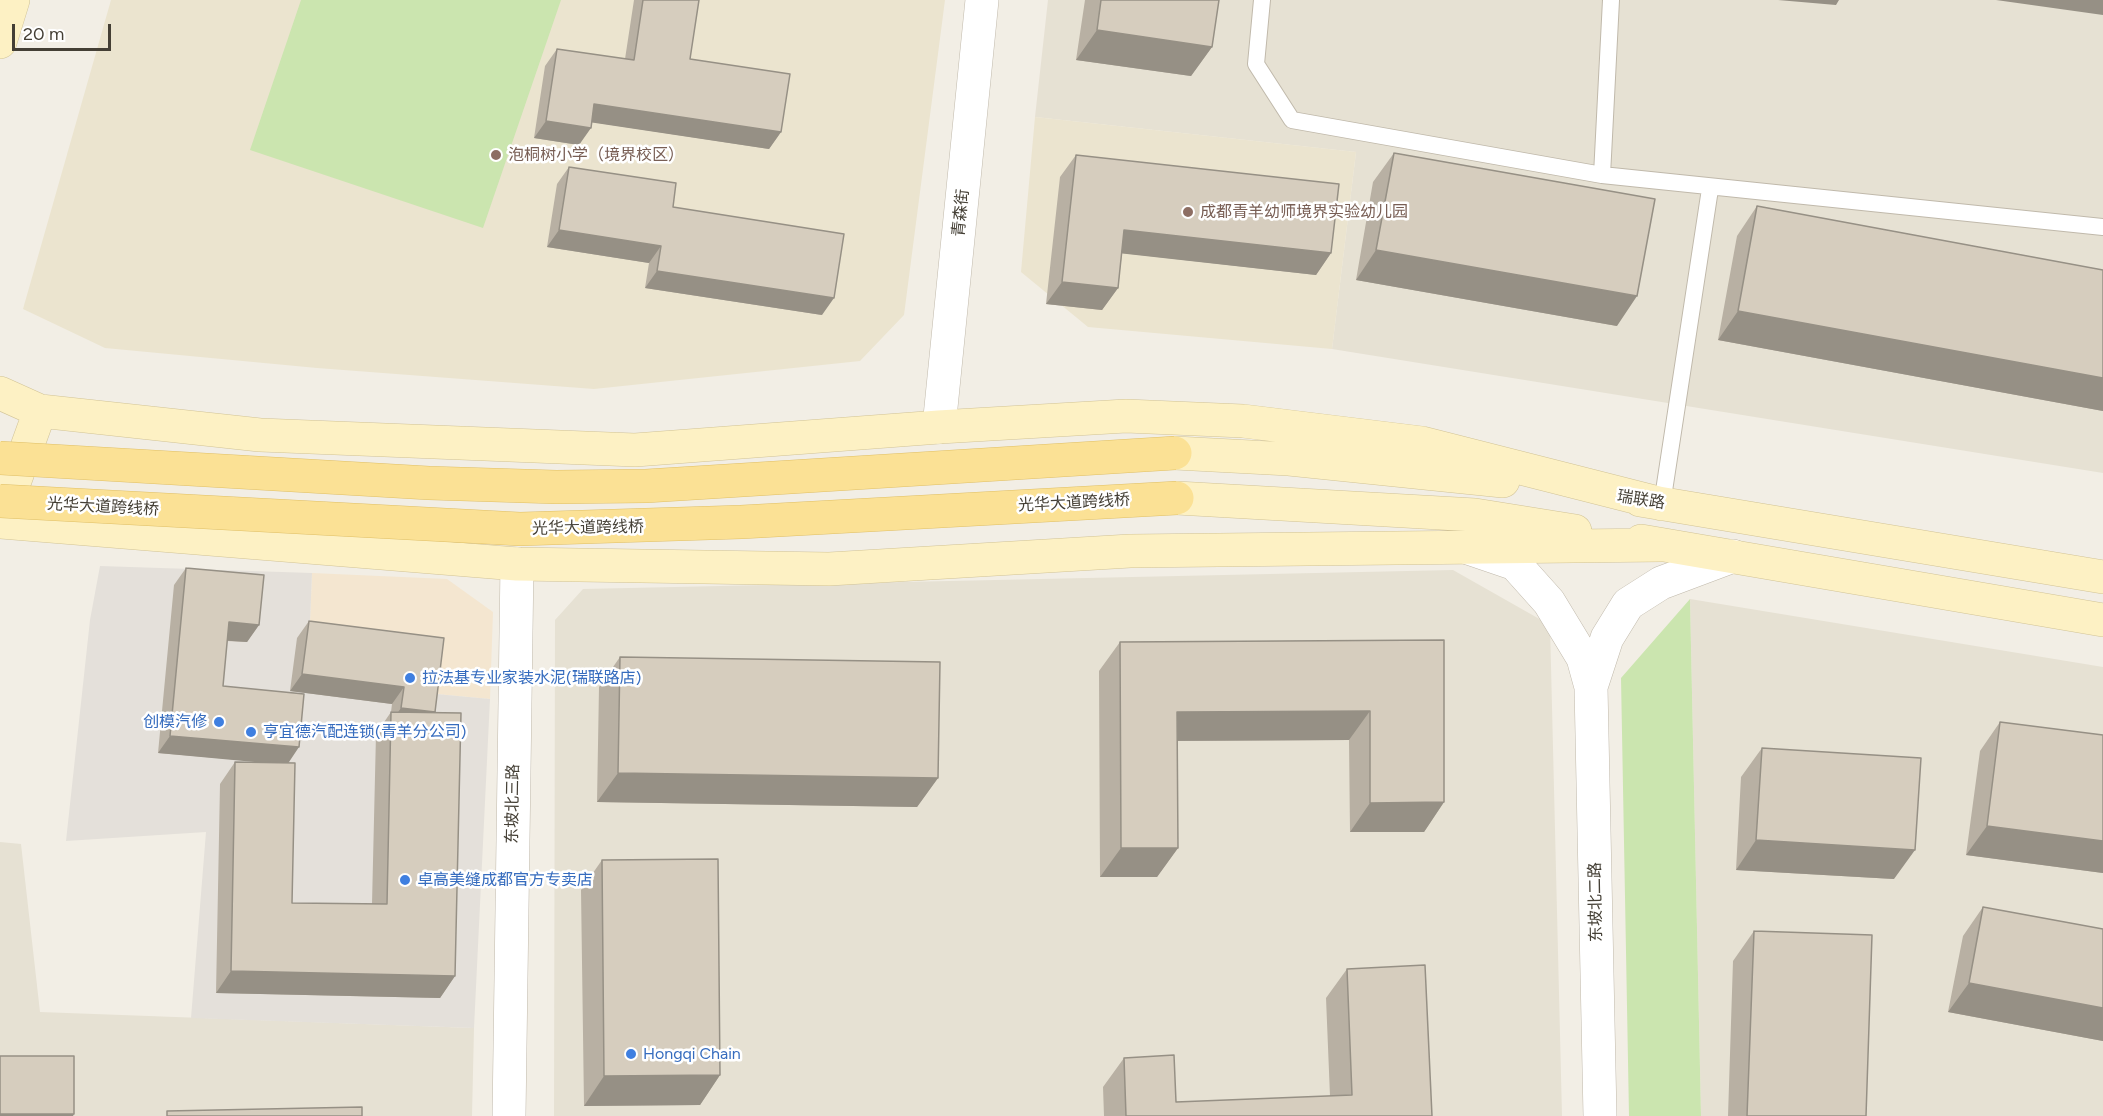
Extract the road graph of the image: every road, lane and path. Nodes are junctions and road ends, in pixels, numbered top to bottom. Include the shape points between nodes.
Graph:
1 (13, 0) edge
2 (982, 0) edge
3 (1262, 0) edge
4 (1611, 0) edge
5 (0, 42) edge
6 (1602, 175) junction
7 (1710, 189) junction
8 (2103, 227) edge
9 (0, 393) edge
10 (40, 411) junction
11 (939, 427) junction
12 (0, 458) edge
13 (0, 501) edge
14 (1662, 504) junction
15 (0, 522) edge
16 (1662, 544) junction
17 (1468, 548) junction
18 (1733, 556) junction
19 (517, 564) junction
20 (2103, 577) edge
21 (2103, 620) edge
22 (1592, 687) junction
23 (509, 1116) edge
24 (1600, 1116) edge

1 - 5 main road
2 - 11 street, 青森街
3 - 6 lane via 1256,64 1292,120
4 - 6 lane
6 - 7 lane
7 - 8 lane
7 - 14 lane
9 - 10 main road
10 - 11 main road via 260,435 635,450
10 - 15 main road
11 - 14 main road via 1126,416 1243,421 1422,443
12 - 14 main road, 瑞联路, bridge via 556,487 646,486 1175,453 1289,459 1497,480
13 - 16 main road, 光华大道跨线桥, bridge via 520,529 718,523 1177,498 1475,515
14 - 20 main road, 瑞联路
15 - 19 main road
16 - 17 main road
16 - 18 main road
17 - 19 main road via 1130,551 829,569
17 - 22 street via 1515,564 1549,602 1583,658
18 - 21 main road
18 - 22 street via 1661,583 1628,604 1607,638
19 - 23 street, 东坡北三路
22 - 24 street, 东坡北二路

